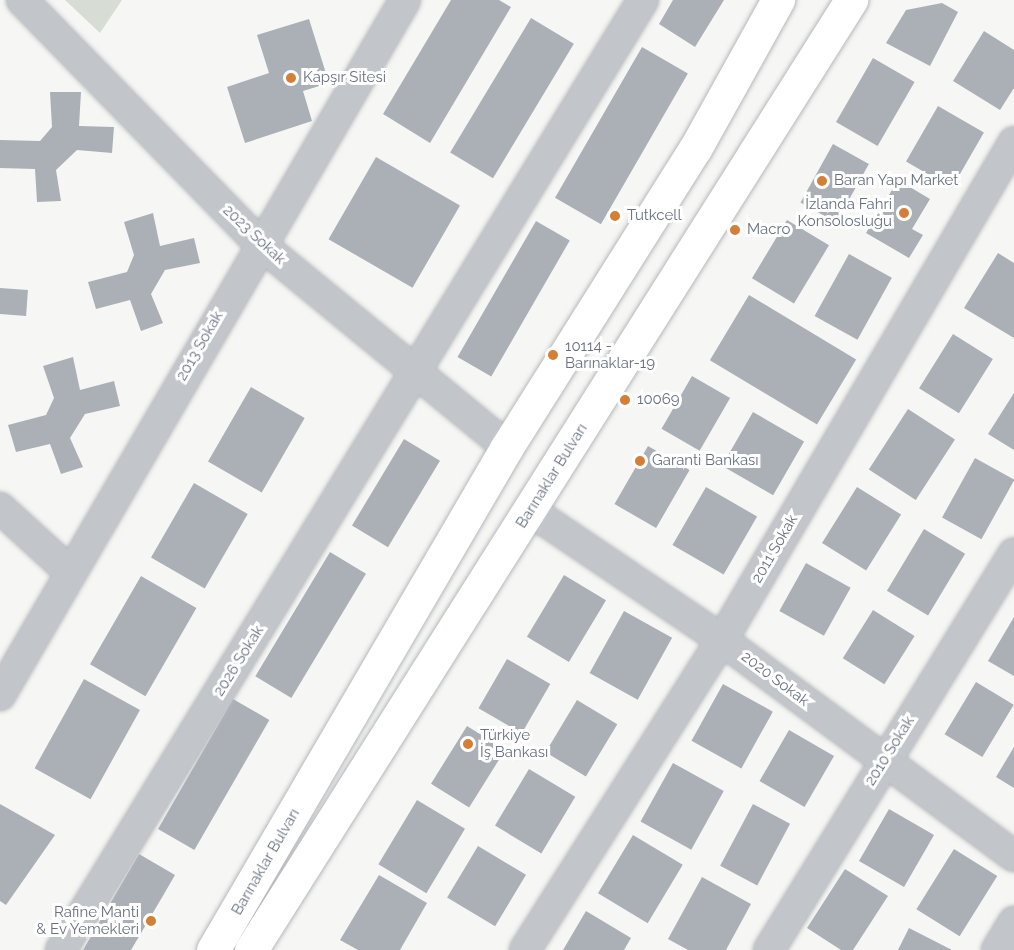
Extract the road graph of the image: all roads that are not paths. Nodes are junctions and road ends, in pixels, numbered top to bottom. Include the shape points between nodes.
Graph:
1 (22, 0) edge
2 (405, 0) edge
3 (643, 0) edge
4 (778, 0) edge
5 (850, 0) edge
6 (1014, 142) edge
7 (260, 244) junction
8 (417, 373) junction
9 (507, 447) junction
10 (0, 508) edge
11 (531, 511) junction
12 (1014, 554) edge
13 (69, 571) junction
14 (722, 640) junction
15 (0, 695) edge
16 (884, 760) junction
17 (1014, 856) edge
18 (1014, 922) edge
19 (61, 950) edge
20 (213, 950) edge
21 (251, 950) edge
22 (525, 950) edge
23 (769, 950) edge
24 (997, 950) edge

1 - 7 street, 2023 Sokak
2 - 7 street, 2013 Sokak
3 - 8 street, 2026 Sokak
4 - 9 main road, Barınaklar Bulvarı via 695,149
5 - 11 main road, Barınaklar Bulvarı
6 - 14 street, 2011 Sokak
7 - 8 street, 2023 Sokak
7 - 13 street, 2013 Sokak
8 - 9 street, 2023 Sokak
8 - 19 street, 2026 Sokak
9 - 20 main road, Barınaklar Bulvarı
10 - 13 street
11 - 14 street, 2020 Sokak
11 - 21 main road, Barınaklar Bulvarı
12 - 16 street, 2010 Sokak
13 - 15 street, 2013 Sokak
14 - 16 street, 2020 Sokak
14 - 22 street, 2011 Sokak
16 - 17 street, 2020 Sokak
16 - 23 street, 2010 Sokak
18 - 24 street

